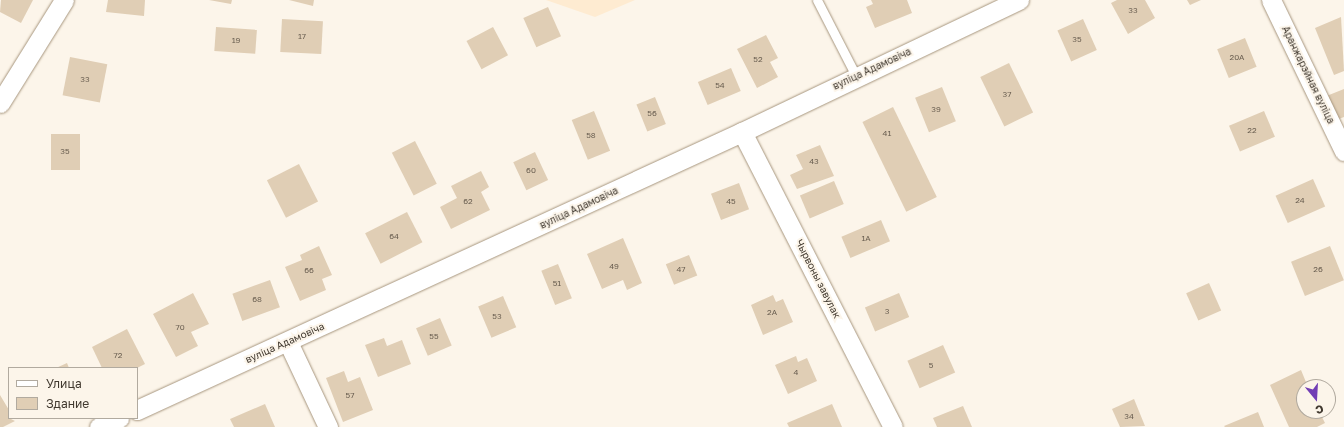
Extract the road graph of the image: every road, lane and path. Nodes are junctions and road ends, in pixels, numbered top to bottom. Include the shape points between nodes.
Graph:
1 (64, 0) edge
2 (817, 0) edge
3 (1019, 0) edge
4 (1271, 0) edge
5 (856, 76) junction
6 (0, 103) edge
7 (742, 132) junction
8 (1344, 151) edge
9 (288, 342) junction
10 (138, 410) edge
11 (117, 419) edge
12 (99, 427) edge
13 (328, 427) edge
14 (893, 427) edge

1 - 6 street
2 - 5 lane
3 - 5 street, вуліца Адамовіча
4 - 8 street, Аранжарэйная вуліца
5 - 7 street, вуліца Адамовіча
7 - 9 street, вуліца Адамовіча
7 - 14 street, Чырвоны завулак
9 - 10 street, вуліца Адамовіча
9 - 13 street
11 - 12 street

